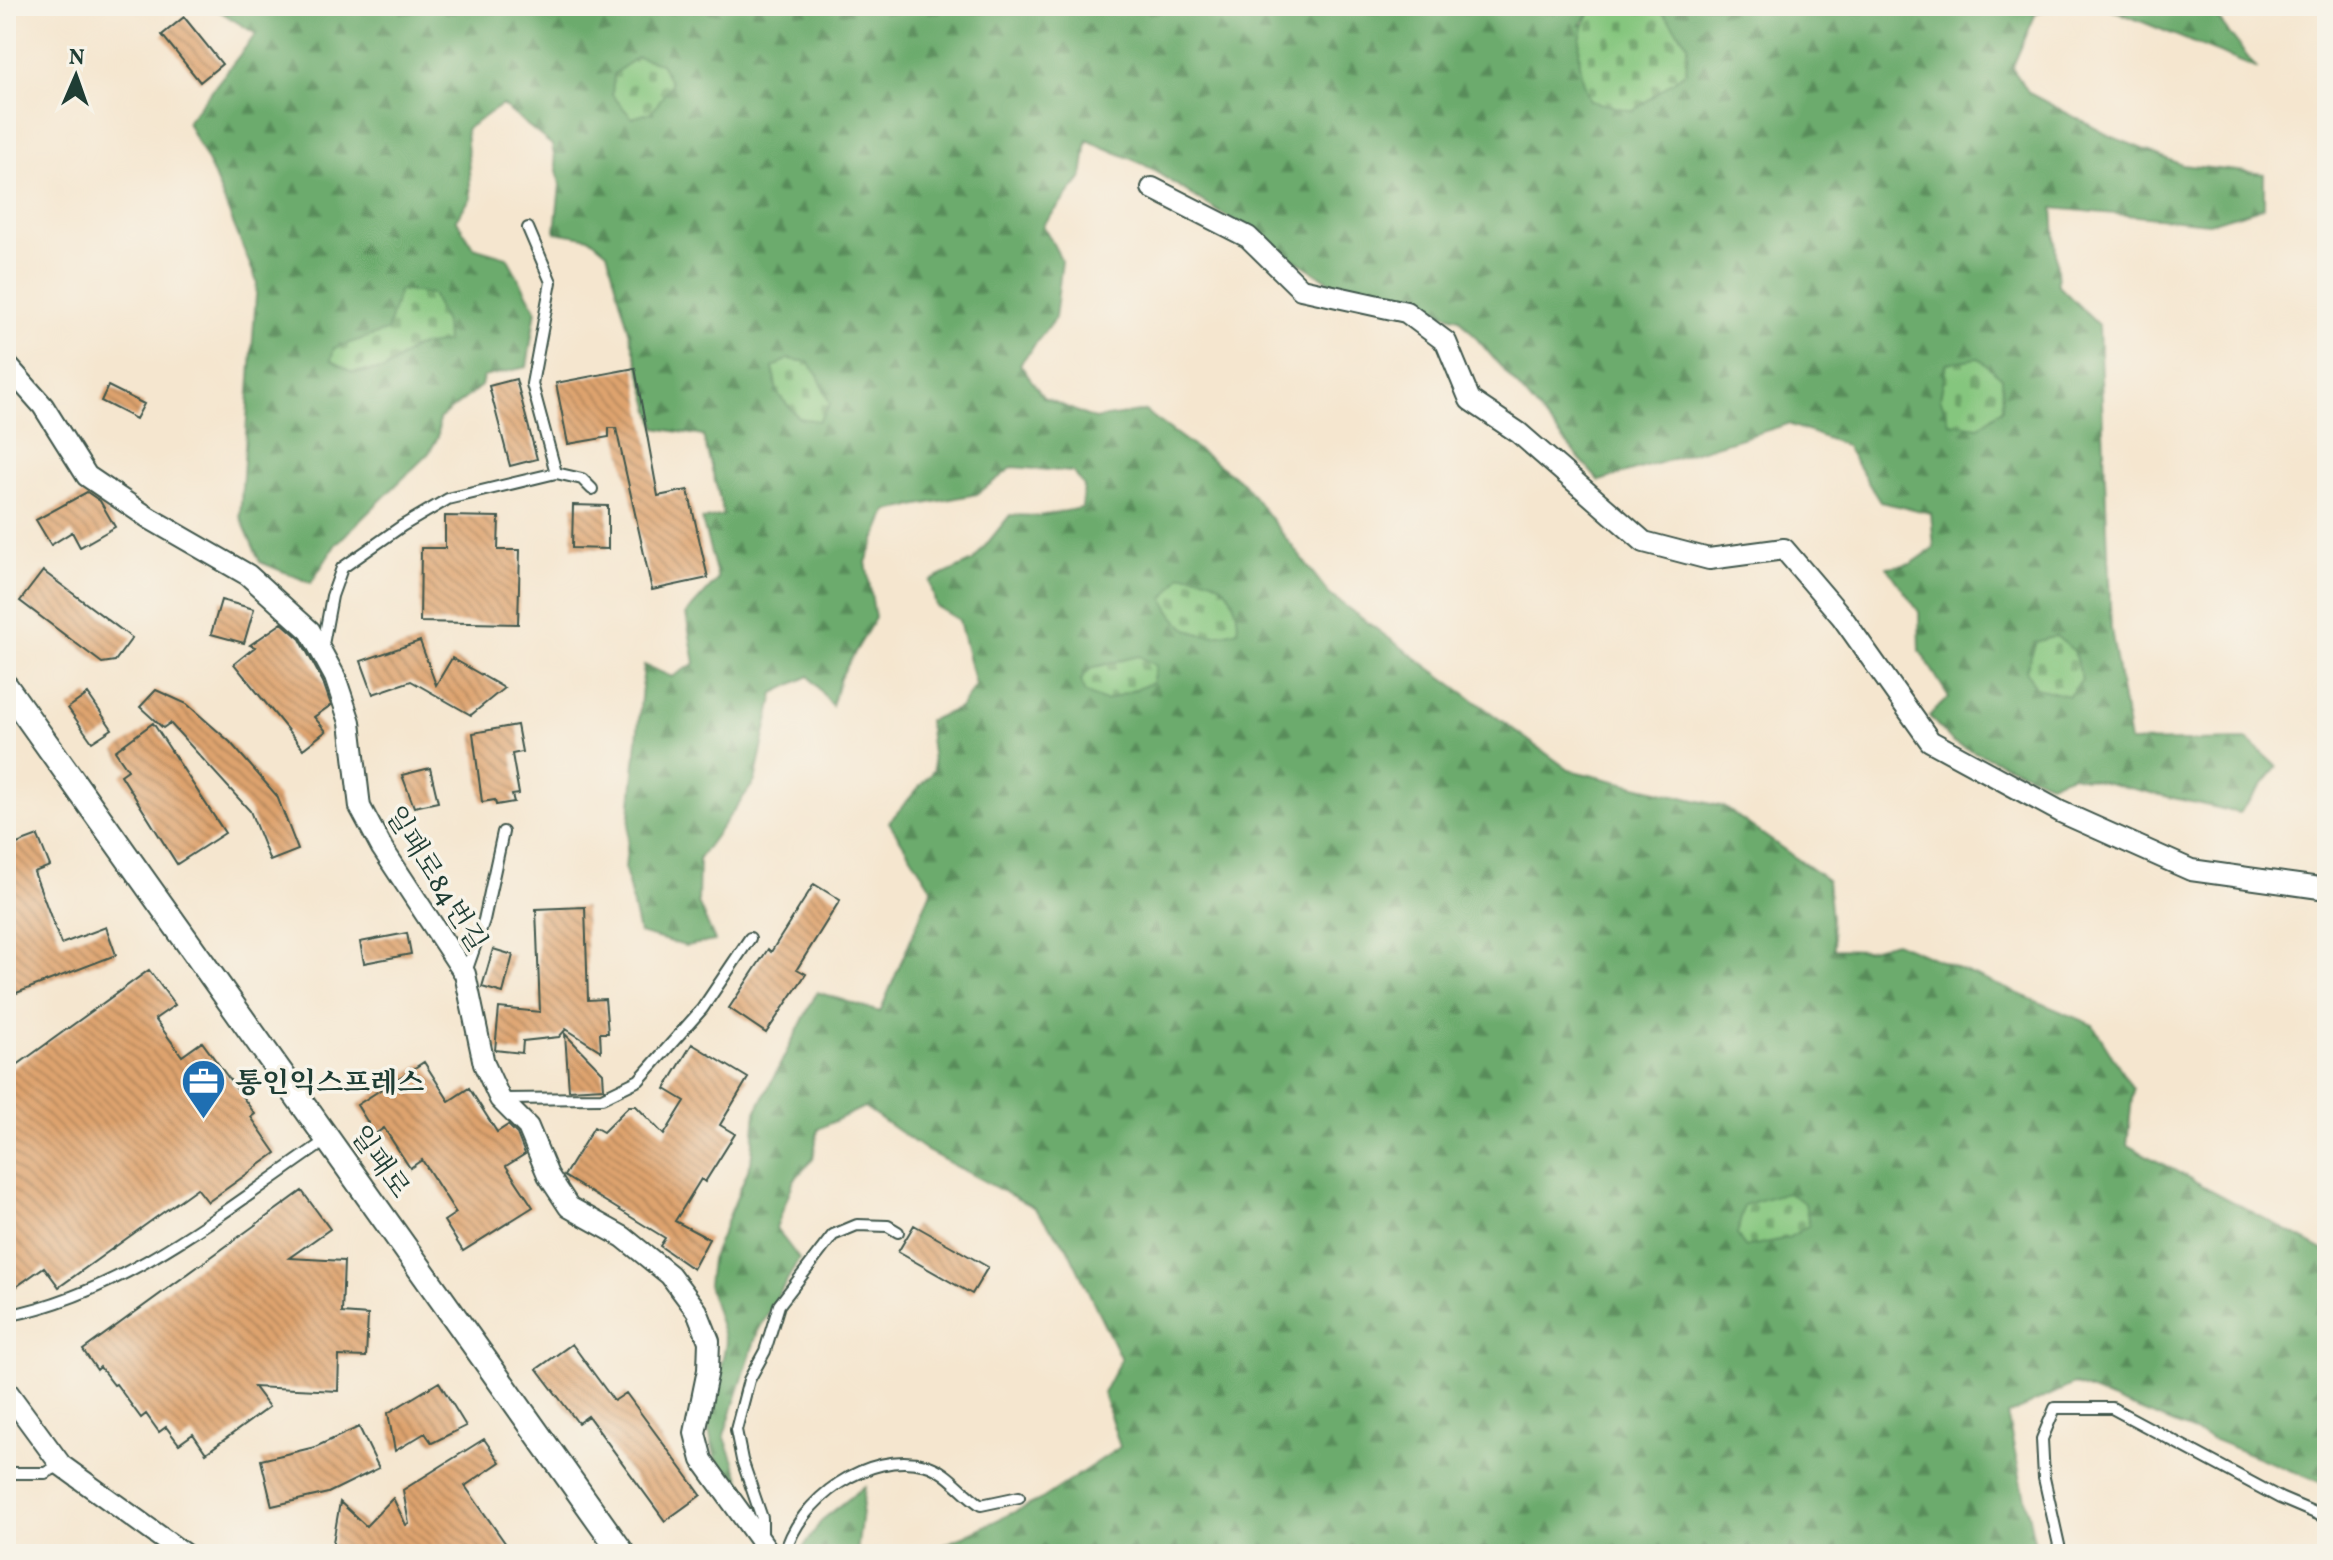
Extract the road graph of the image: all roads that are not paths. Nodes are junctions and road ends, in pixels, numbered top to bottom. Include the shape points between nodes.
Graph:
1 (1152, 188) dead end
2 (528, 228) dead end
3 (6, 364) edge
4 (556, 473) junction
5 (592, 489) dead end
6 (322, 652) junction
7 (6, 687) edge
8 (503, 832) dead end
9 (2327, 889) edge
10 (750, 938) dead end
11 (465, 974) junction
12 (500, 1099) junction
13 (328, 1139) junction
14 (898, 1232) dead end
15 (6, 1316) edge
16 (6, 1390) edge
17 (61, 1465) junction
18 (6, 1473) edge
19 (1019, 1497) dead end
20 (2327, 1518) edge
21 (766, 1548) edge
22 (184, 1554) edge
23 (623, 1554) edge
24 (785, 1554) edge
25 (2061, 1554) edge

1 - 9 street via 1248,237 1301,289 1406,312 1446,342 1470,400 1519,433 1644,542 1709,559 1784,549 1842,617 1930,741 2061,812 2191,870
2 - 4 lane via 551,282 532,384
3 - 6 street, 일패로84번길 via 43,406 87,476 248,575 310,631
4 - 5 lane via 582,479
4 - 6 lane via 448,499 342,568
6 - 11 street, 일패로84번길 via 350,722 360,807
7 - 13 street, 일패로
8 - 11 lane via 484,920
10 - 12 lane via 702,1009 639,1080 602,1098
11 - 12 street, 일패로84번길 via 484,1064
12 - 21 street, 일패로84번길 via 528,1127 548,1175 569,1207 635,1246 670,1275 697,1311 709,1341 695,1433 702,1460
13 - 15 lane via 148,1262 86,1293
13 - 23 street, 일패로
14 - 21 lane via 888,1226 857,1225 833,1235 779,1305 736,1430
16 - 17 street
17 - 18 lane via 45,1473
17 - 22 street
19 - 24 lane via 981,1505 942,1471 923,1464 874,1466 810,1506
20 - 25 lane via 2112,1408 2055,1408 2042,1439 2044,1478

